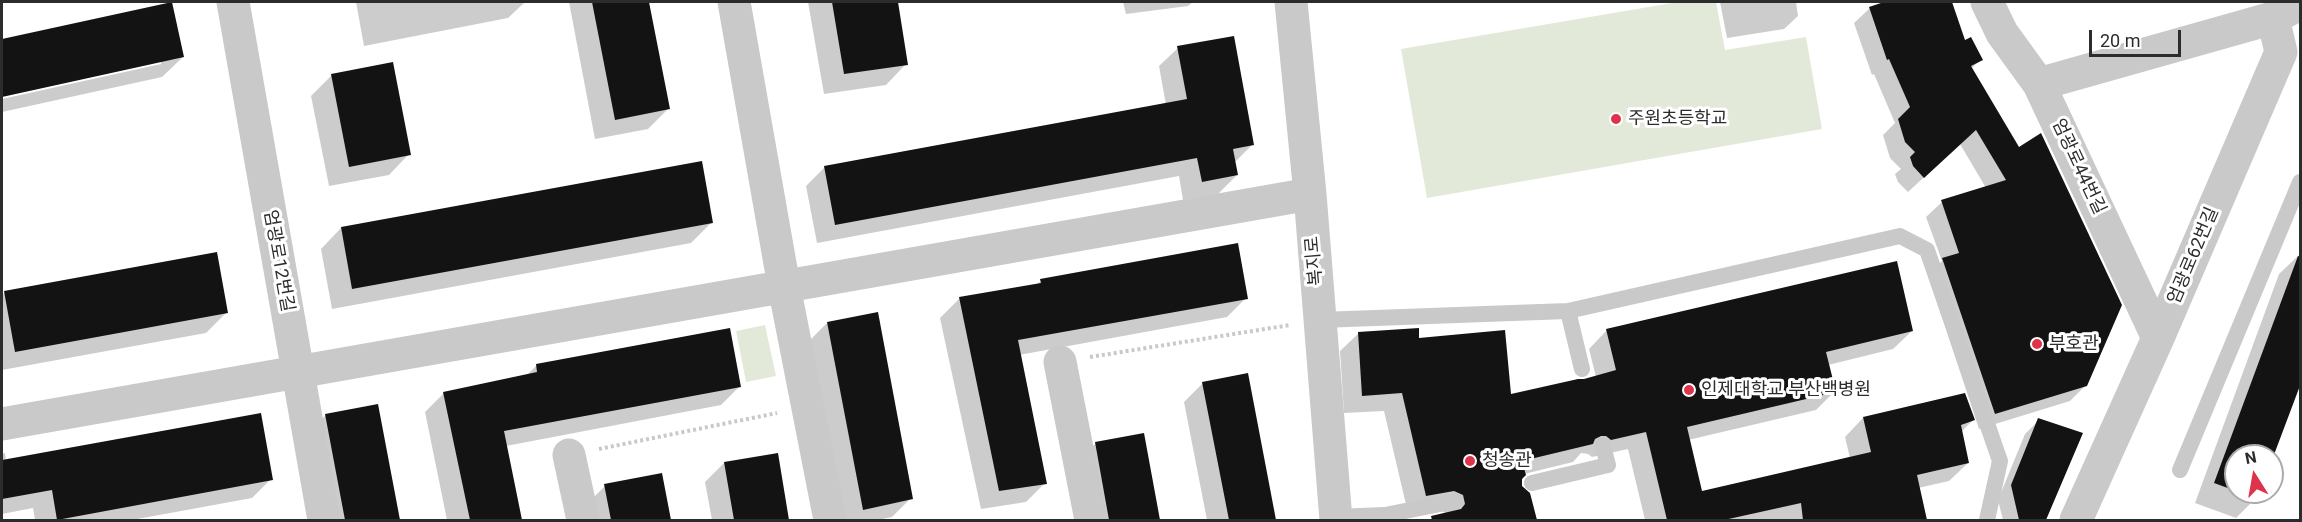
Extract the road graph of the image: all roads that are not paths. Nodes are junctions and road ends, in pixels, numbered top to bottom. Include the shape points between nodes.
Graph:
1 (233, 2) edge
2 (734, 2) edge
3 (1291, 2) edge
4 (1987, 2) edge
5 (2287, 11) edge
6 (2291, 55) edge
7 (2039, 84) junction
8 (2301, 182) edge
9 (1310, 194) junction
10 (784, 286) junction
11 (1568, 311) junction
12 (1320, 320) junction
13 (2158, 338) junction
14 (1060, 362) road end
15 (1582, 369) dead end
16 (297, 372) junction
17 (2, 424) edge
18 (1603, 446) dead end
19 (569, 455) road end
20 (2180, 470) dead end
21 (1533, 483) dead end
22 (1455, 501) dead end
23 (1336, 519) edge
24 (324, 520) edge
25 (583, 520) edge
26 (830, 520) edge
27 (1091, 520) edge
28 (1987, 520) edge
29 (2076, 520) edge

1 - 16 street, 엄광로12번길
2 - 10 street
3 - 9 street, 복지로
4 - 7 street, 엄광로44번길 via 2002,33
5 - 6 street, 엄광로62번길
5 - 7 street
6 - 13 street, 엄광로62번길
7 - 13 street, 엄광로44번길
8 - 20 lane
9 - 10 street
9 - 12 street, 복지로
10 - 16 street
10 - 26 street
11 - 12 lane
11 - 15 lane
11 - 28 lane via 1900,236 1927,249 2000,461
12 - 23 street, 복지로
13 - 29 street, 엄광로62번길
14 - 27 street
16 - 17 street
16 - 24 street, 엄광로12번길
18 - 21 lane via 1608,465
19 - 25 street
22 - 23 lane via 1385,515

